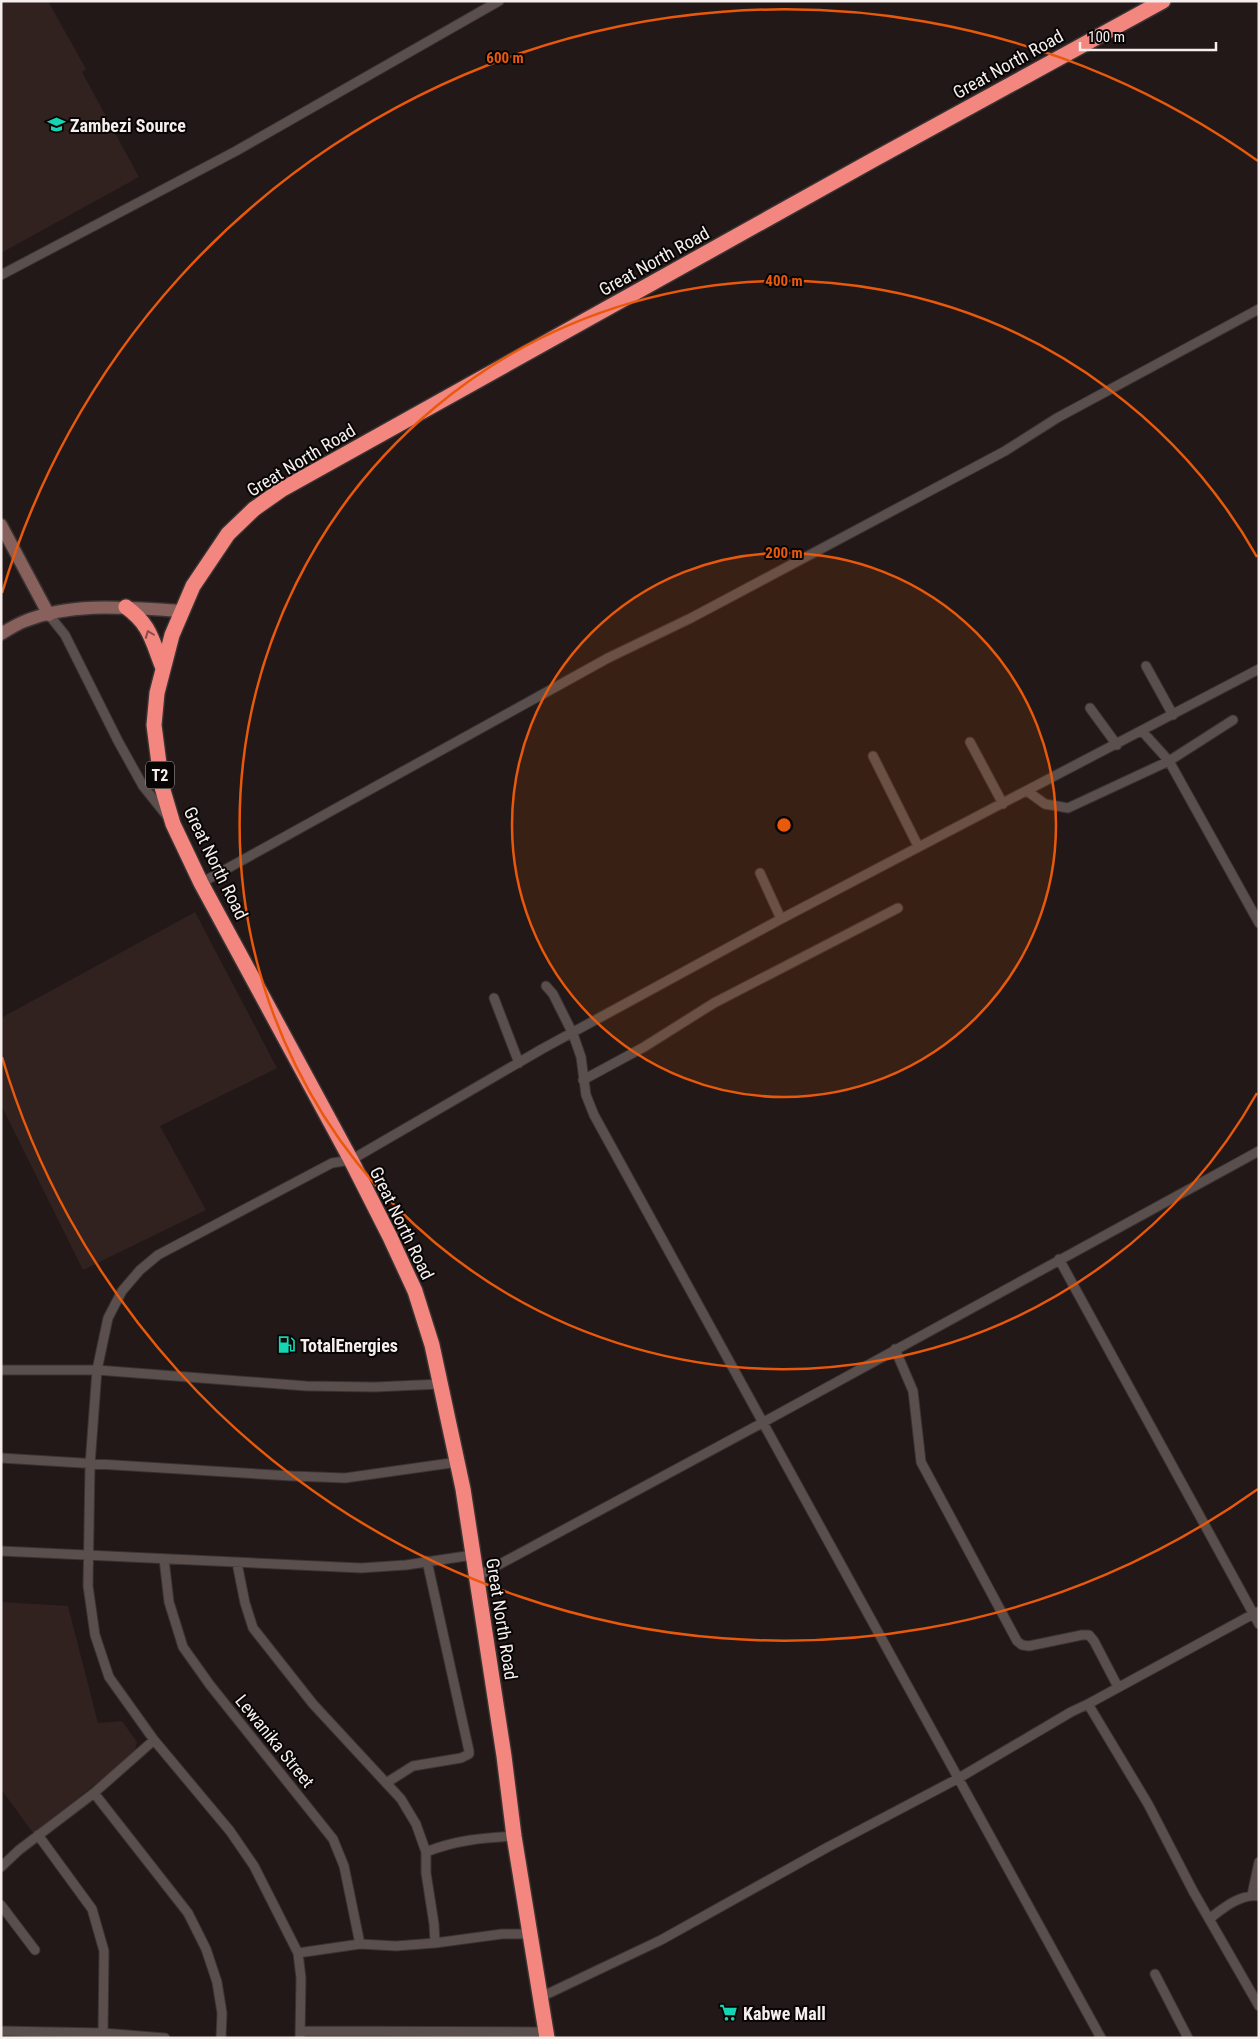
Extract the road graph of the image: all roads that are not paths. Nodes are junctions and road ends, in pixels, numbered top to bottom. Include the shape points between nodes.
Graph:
1 (499, 1) edge
2 (1163, 1) edge
3 (1, 275) edge
4 (1259, 309) edge
5 (1, 525) edge
6 (126, 608) junction
7 (182, 611) junction
8 (49, 615) junction
9 (1, 634) edge
10 (1146, 666) dead end
11 (162, 668) junction
12 (1259, 669) edge
13 (1090, 708) dead end
14 (1173, 715) junction
15 (1233, 720) dead end
16 (1142, 731) junction
17 (970, 742) dead end
18 (1116, 745) junction
19 (873, 756) dead end
20 (1170, 761) junction
21 (1027, 792) junction
22 (1003, 804) junction
23 (173, 824) junction
24 (918, 846) junction
25 (760, 873) dead end
26 (201, 883) junction
27 (898, 908) dead end
28 (781, 919) junction
29 (1259, 924) edge
30 (546, 986) dead end
31 (494, 998) dead end
32 (573, 1034) junction
33 (519, 1063) junction
34 (583, 1080) junction
35 (1259, 1151) edge
36 (351, 1160) junction
37 (1059, 1259) junction
38 (895, 1349) junction
39 (1, 1370) edge
40 (97, 1370) junction
41 (441, 1384) junction
42 (762, 1423) junction
43 (1, 1458) edge
44 (458, 1462) junction
45 (90, 1465) junction
46 (1, 1551) edge
47 (87, 1554) junction
48 (473, 1556) junction
49 (164, 1559) junction
50 (427, 1561) junction
51 (237, 1563) junction
52 (476, 1577) junction
53 (1256, 1613) edge
54 (1259, 1624) edge
55 (1118, 1687) junction
56 (1088, 1704) junction
57 (154, 1740) junction
58 (959, 1778) junction
59 (386, 1782) junction
60 (94, 1793) junction
61 (38, 1835) junction
62 (514, 1836) junction
63 (426, 1852) junction
64 (1259, 1862) edge
65 (1, 1867) edge
66 (1255, 1896) edge
67 (1, 1905) edge
68 (1209, 1919) junction
69 (530, 1934) junction
70 (435, 1943) junction
71 (360, 1944) junction
72 (34, 1950) dead end
73 (298, 1953) junction
74 (1155, 1974) dead end
75 (541, 1997) junction
76 (1259, 2006) edge
77 (1, 2031) edge
78 (103, 2033) junction
79 (300, 2034) edge
80 (547, 2035) edge
81 (165, 2038) edge
82 (221, 2038) edge
83 (1101, 2038) edge
84 (1188, 2038) edge

1 - 3 street via 236,151
2 - 7 highway, Great North Road / T2 via 281,490 254,509 228,534 192,586
4 - 26 street via 961,474 691,618 608,658
5 - 8 main road
6 - 7 main road
6 - 8 main road via 76,609
11 -> 6 highway via 147,628
7 - 11 highway, Great North Road / T2
8 - 9 main road via 26,621
8 - 23 street via 65,635 143,786
10 - 14 street
11 - 23 highway, Great North Road / T2 via 154,725 162,787
12 - 14 street
13 - 18 street
14 - 16 street
15 - 20 street
16 - 18 street
16 - 20 street
17 - 22 street
18 - 21 street
19 - 24 street
20 - 21 street via 1068,808 1045,804
20 - 29 street
21 - 22 street
22 - 24 street
23 - 26 highway, Great North Road / T2
24 - 28 street
25 - 28 street
26 - 36 highway, Great North Road / T2
27 - 34 street via 714,1003
28 - 32 street
30 - 32 street
31 - 33 street
32 - 33 street
32 - 34 street via 581,1057
33 - 36 street
34 - 42 street via 594,1115
35 - 37 street
36 - 40 street via 332,1163 166,1251 140,1270 122,1291 108,1318
36 - 41 highway, Great North Road / T2 via 415,1291
37 - 38 street
37 - 53 street
38 - 42 street
38 - 55 street via 912,1391 921,1462 1018,1641 1029,1646 1089,1635
39 - 40 street
40 - 41 street via 306,1386
40 - 45 street
41 - 44 highway, Great North Road / T2
42 - 52 street
42 - 58 street
43 - 45 street
44 - 45 street via 345,1478
44 - 48 highway, Great North Road / T2
45 - 47 street
46 - 47 street
47 - 49 street
47 - 57 street via 95,1635 110,1677
48 - 50 street
48 - 52 highway, Great North Road / T2
49 - 51 street
49 - 71 street, Lewanika Street via 169,1602 183,1647 333,1839 344,1866
50 - 51 street via 361,1568
50 - 59 street via 470,1751 461,1758 413,1766
51 - 59 street via 253,1628 314,1704
52 - 62 highway, Great North Road / T2
53 - 54 street
53 - 55 street
55 - 56 street
56 - 58 street
56 - 68 street via 1148,1804
57 - 60 street
57 - 73 street via 254,1866
58 - 75 street via 661,1940
58 - 83 street
59 - 63 street via 402,1799
60 - 61 street
60 - 82 street via 188,1913 206,1949 216,1982 222,2013
61 - 65 street
61 - 78 street via 92,1909 104,1951
62 - 63 street via 472,1839
62 - 69 highway, Great North Road / T2
63 - 70 street
64 - 66 street
66 - 68 street via 1234,1902
67 - 72 street
68 - 76 street
69 - 70 street via 502,1934
69 - 75 highway, Great North Road / T2
70 - 71 street
71 - 73 street
73 - 79 street
74 - 84 street
75 - 80 highway, Great North Road / T2
77 - 78 street
78 - 81 street
79 - 80 street

